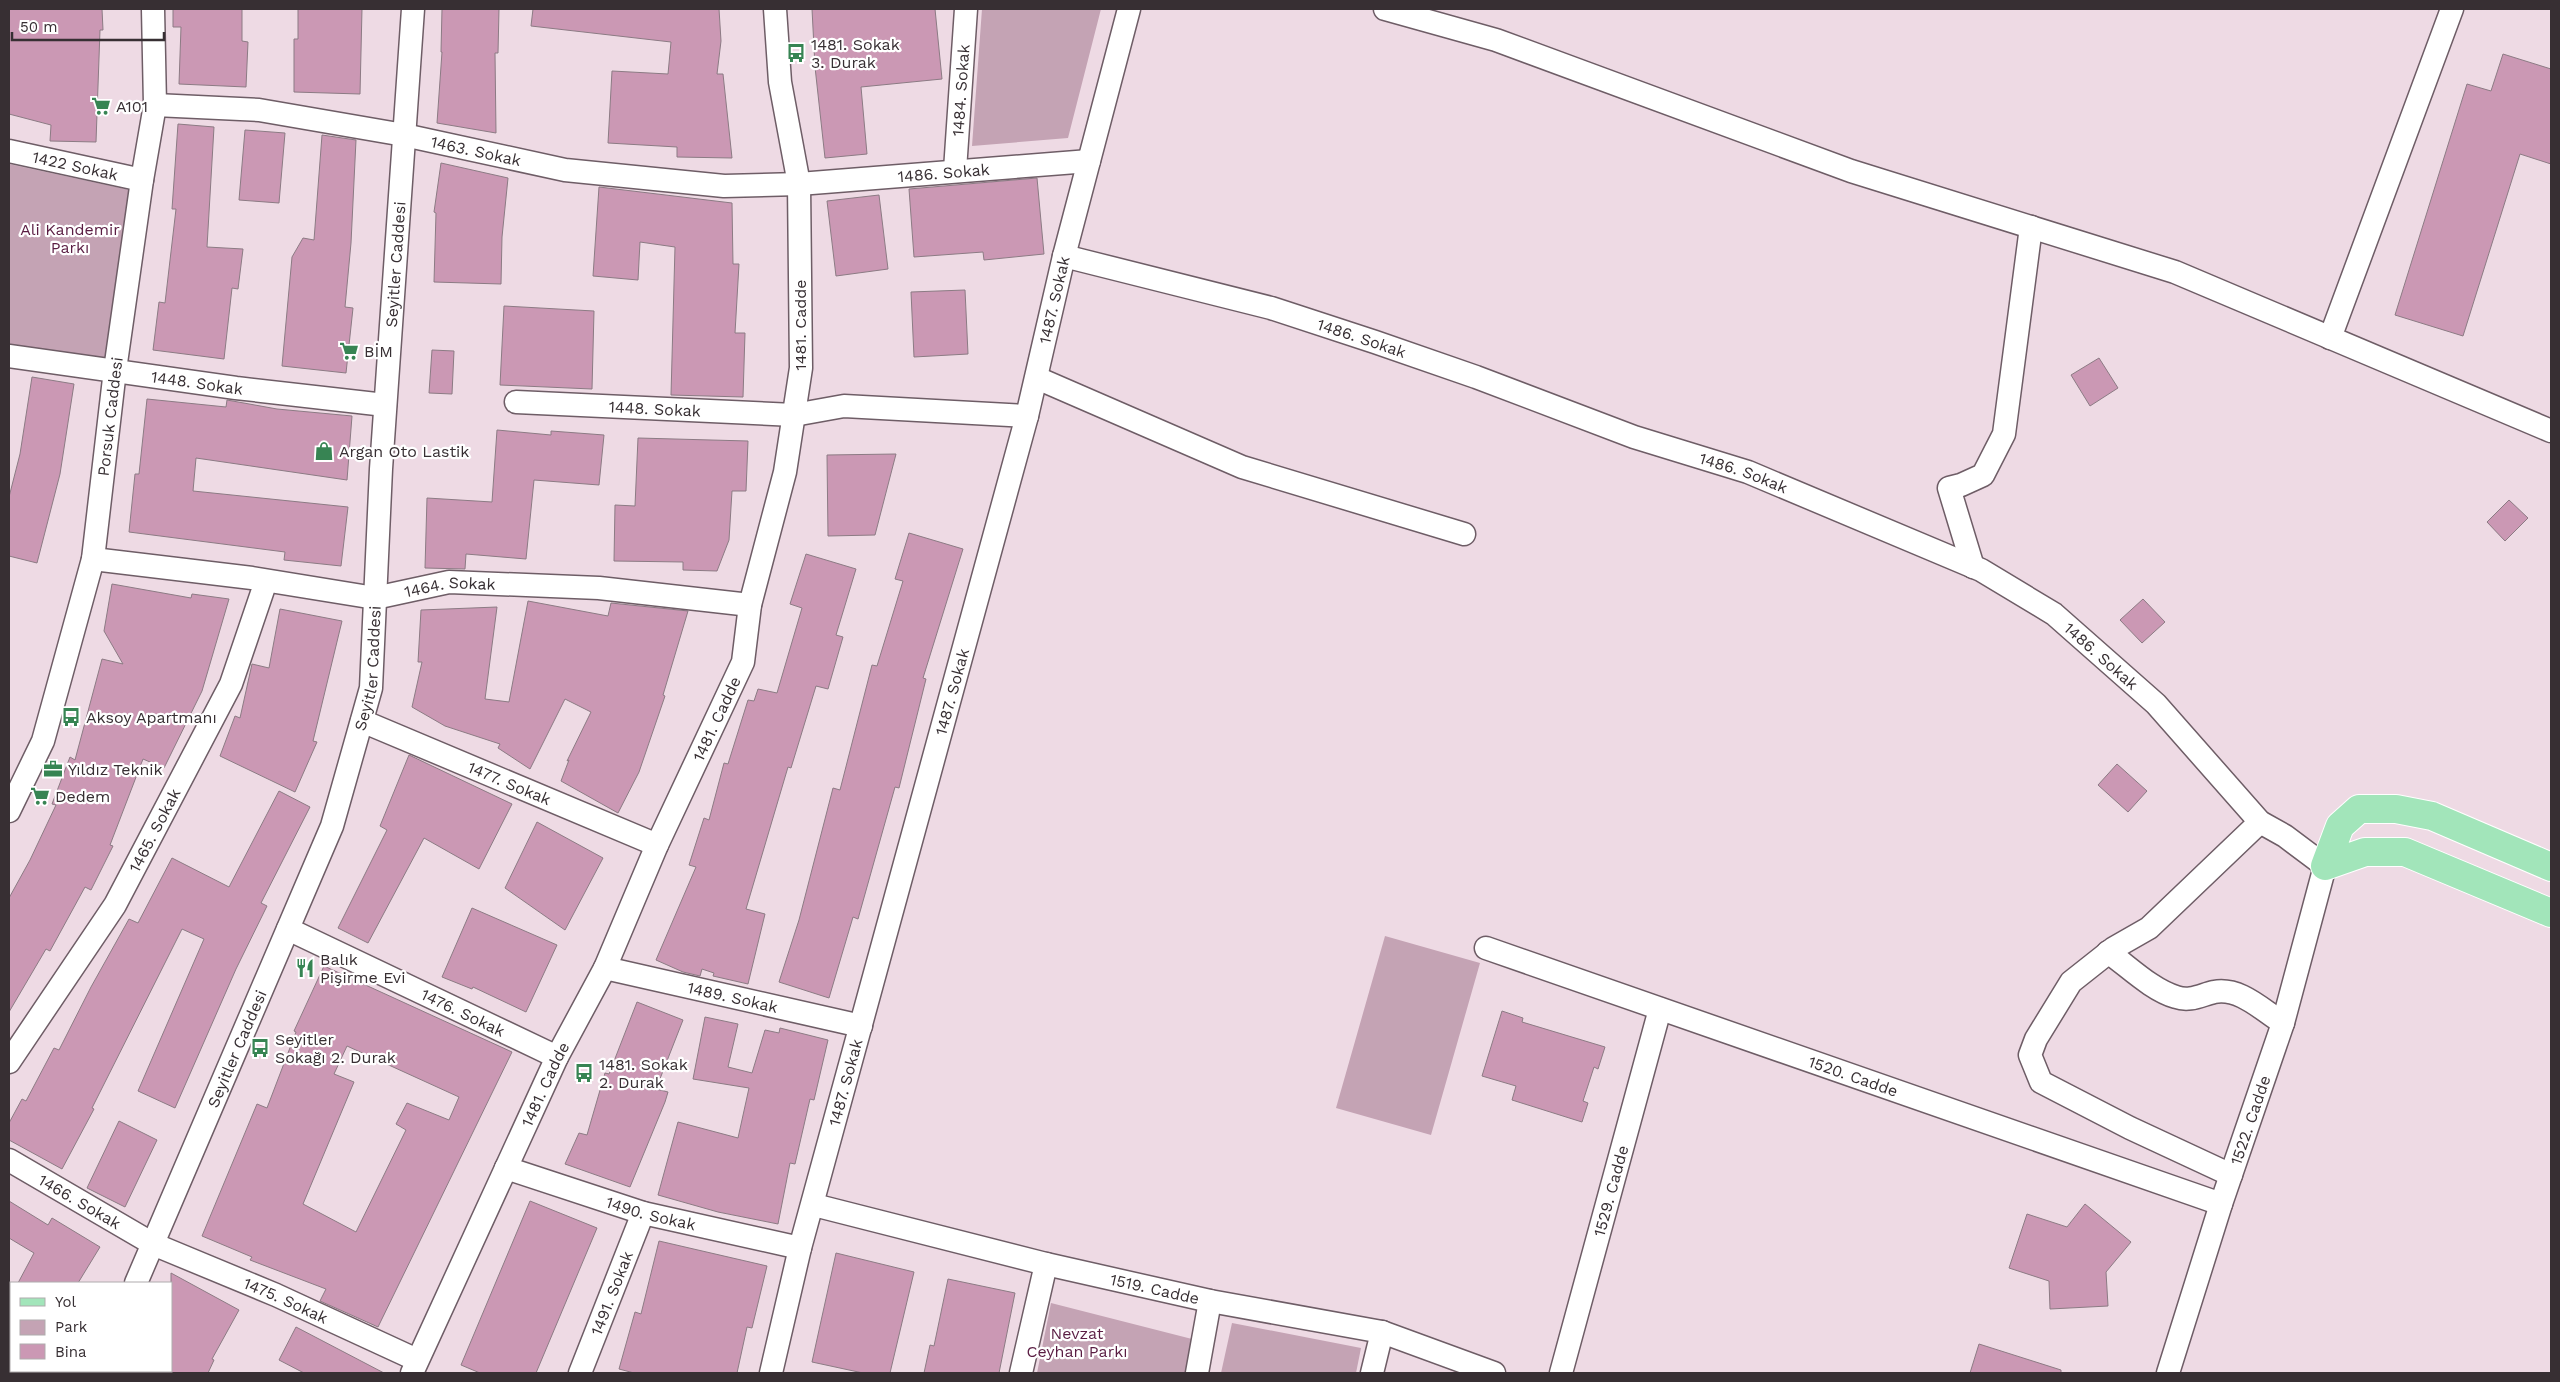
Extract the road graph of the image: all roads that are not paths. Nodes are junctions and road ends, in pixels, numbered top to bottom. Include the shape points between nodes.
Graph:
1 (153, 9) edge
2 (413, 9) edge
3 (775, 9) edge
4 (966, 9) edge
5 (1129, 9) edge
6 (1385, 9) edge
7 (2452, 9) edge
8 (155, 105) junction
9 (404, 135) junction
10 (9, 151) edge
11 (1089, 161) junction
12 (955, 170) junction
13 (142, 180) junction
14 (799, 184) junction
15 (2031, 227) junction
16 (1064, 256) junction
17 (2330, 338) junction
18 (9, 356) edge
19 (115, 370) junction
20 (1037, 378) junction
21 (516, 402) dead end
22 (385, 405) junction
23 (794, 415) junction
24 (1027, 416) junction
25 (2551, 431) edge
26 (1464, 534) dead end
27 (93, 559) junction
28 (1973, 567) junction
29 (266, 581) junction
30 (375, 598) junction
31 (750, 605) junction
32 (362, 722) junction
33 (16, 777) edge
34 (9, 811) edge
35 (2260, 822) junction
36 (657, 845) junction
37 (2325, 866) junction
38 (2551, 867) edge
39 (2551, 913) edge
40 (288, 929) junction
41 (1486, 948) dead end
42 (2108, 952) junction
43 (605, 968) junction
44 (1660, 1009) junction
45 (2283, 1023) junction
46 (860, 1026) junction
47 (557, 1057) junction
48 (9, 1062) edge
49 (9, 1160) edge
50 (506, 1168) junction
51 (2231, 1175) junction
52 (2221, 1204) junction
53 (814, 1205) junction
54 (644, 1213) junction
55 (153, 1244) junction
56 (800, 1248) junction
57 (1046, 1264) junction
58 (136, 1282) edge
59 (1210, 1301) junction
60 (1382, 1332) junction
61 (415, 1367) edge
62 (580, 1373) edge
63 (771, 1373) edge
64 (1022, 1373) edge
65 (1197, 1373) edge
66 (1372, 1373) edge
67 (1494, 1373) edge
68 (1561, 1373) edge
69 (2168, 1373) edge

1 - 8 street, Porsuk Caddesi
2 - 9 street, Seyitler Caddesi
3 - 14 street, 1481. Cadde via 780,82
4 - 12 street, 1484. Sokak
5 - 11 street, 1487. Sokak
6 - 15 street via 1496,40 1852,171
7 - 17 street
8 - 9 street, 1463. Sokak via 259,110
8 - 13 street, Porsuk Caddesi
9 - 14 street, 1463. Sokak via 565,170 724,186
9 - 22 street, Seyitler Caddesi
10 - 13 street, 1422 Sokak
11 - 12 street, 1486. Sokak
11 - 16 street, 1487. Sokak
12 - 14 street, 1486. Sokak
13 - 19 street, Porsuk Caddesi
14 - 23 street, 1481. Cadde via 801,368
15 - 17 street via 2176,272
15 - 28 street via 2004,434 1983,475 1949,488
16 - 20 street, 1487. Sokak
16 - 28 street, 1486. Sokak via 1272,308 1375,342 1634,437 1748,472
17 - 25 street
18 - 19 street, 1448. Sokak
19 - 22 street, 1448. Sokak
19 - 27 street, Porsuk Caddesi
20 - 24 street, 1487. Sokak
20 - 26 street via 1242,467
21 - 23 street, 1448. Sokak
22 - 30 street, Seyitler Caddesi
23 - 24 street, 1448. Sokak via 844,406
23 - 31 street, 1481. Cadde via 785,472
24 - 46 street, 1487. Sokak
27 - 29 street, 1464. Sokak
27 - 33 street, Porsuk Caddesi via 43,741
28 - 35 street, 1486. Sokak via 2054,614 2156,704
29 - 30 street, 1464. Sokak
29 - 48 street, 1465. Sokak via 231,684 119,896
30 - 31 street, 1464. Sokak via 449,582 599,588
30 - 32 street, Seyitler Caddesi via 371,688
31 - 36 street, 1481. Cadde via 743,662
32 - 36 street, 1477. Sokak
32 - 40 street, Seyitler Caddesi via 332,826
33 - 34 street, Porsuk Caddesi
35 - 37 street, 1486. Sokak
35 - 42 street via 2149,928
36 - 43 street, 1481. Cadde
37 - 38 main road via 2340,826 2359,809 2396,809 2432,816
37 - 39 main road via 2366,852 2405,852
37 - 45 street, 1522. Cadde
40 - 47 street, 1476. Sokak
40 - 55 street, Seyitler Caddesi
41 - 44 street, 1520. Cadde
42 - 45 street via 2157,988 2177,998 2234,992
42 - 51 street via 2071,982 2036,1039 2030,1055 2041,1082
43 - 46 street, 1489. Sokak
43 - 47 street, 1481. Cadde
44 - 52 street, 1520. Cadde
44 - 68 street, 1529. Cadde
45 - 51 street, 1522. Cadde
46 - 53 street, 1487. Sokak
47 - 50 street, 1481. Cadde
49 - 55 street, 1466. Sokak
50 - 54 street, 1490. Sokak
50 - 61 street, 1481. Cadde
51 - 52 street, 1522. Cadde
52 - 69 street, 1522. Cadde
53 - 56 street, 1487. Sokak
53 - 57 street, 1519. Cadde
54 - 56 street, 1490. Sokak
54 - 62 street, 1491. Sokak
55 - 58 street, Seyitler Caddesi
55 - 61 street, 1475. Sokak via 276,1295
56 - 63 street, 1487. Sokak
57 - 59 street, 1519. Cadde
57 - 64 street
59 - 60 street, 1519. Cadde
59 - 65 street
60 - 66 street
60 - 67 street, 1519. Cadde

